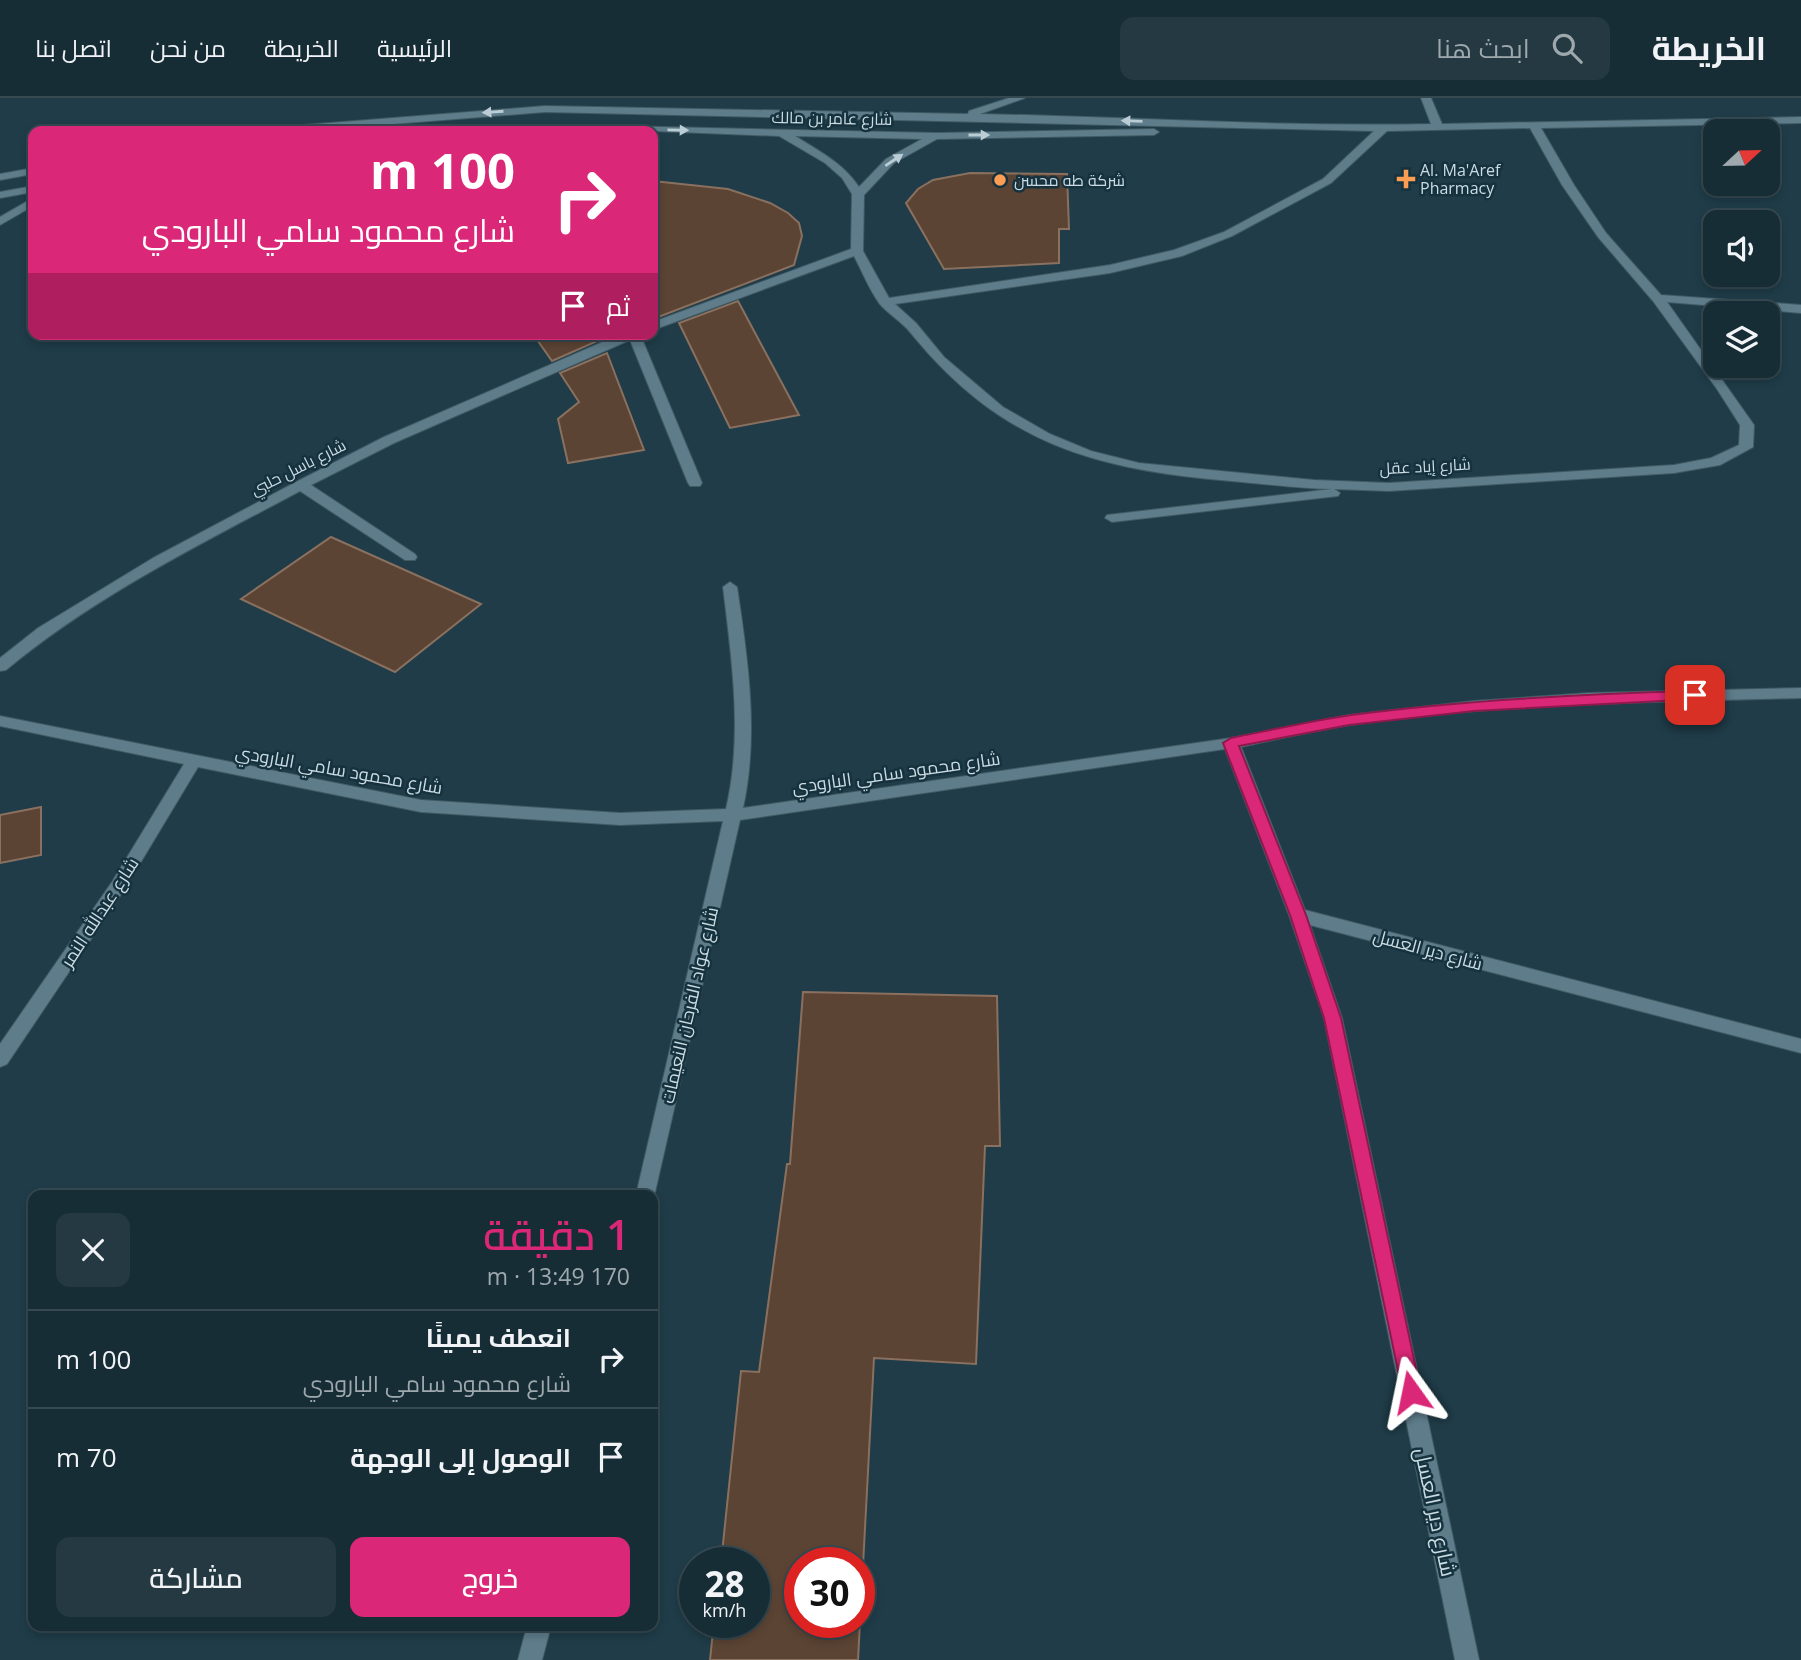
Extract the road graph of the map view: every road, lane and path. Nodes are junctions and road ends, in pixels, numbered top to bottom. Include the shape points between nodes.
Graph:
1 (1020, 98) edge
2 (1426, 98) edge
3 (463, 110) junction
4 (953, 118) junction
5 (1801, 120) edge
6 (349, 126) edge
7 (464, 126) edge
8 (1200, 126) junction
9 (1535, 127) junction
10 (1384, 128) junction
11 (1438, 128) junction
12 (658, 130) edge
13 (780, 132) junction
14 (938, 136) junction
15 (28, 172) edge
16 (0, 177) edge
17 (28, 190) edge
18 (858, 194) junction
19 (0, 195) edge
20 (28, 204) edge
21 (0, 222) edge
22 (857, 251) junction
23 (1657, 298) junction
24 (885, 302) junction
25 (1801, 309) edge
26 (658, 324) edge
27 (619, 340) edge
28 (635, 340) edge
29 (695, 483) dead end
30 (301, 485) junction
31 (1389, 487) junction
32 (1112, 518) dead end
33 (410, 557) dead end
34 (730, 587) dead end
35 (0, 666) edge
36 (1801, 692) edge
37 (0, 721) edge
38 (1231, 743) junction
39 (193, 762) junction
40 (733, 815) junction
41 (1298, 915) junction
42 (1801, 1046) edge
43 (0, 1059) edge
44 (647, 1190) edge
45 (538, 1631) edge
46 (530, 1660) edge
47 (1467, 1660) edge

1 - 4 street
2 - 11 street
4 -> 3 street, شارع عامر بن مالك
3 - 6 street, شارع عامر بن مالك
3 - 7 street
8 -> 4 street, شارع عامر بن مالك
5 - 9 street, شارع عامر بن مالك
8 - 10 street, شارع عامر بن مالك
14 -> 8 street, شارع عامر بن مالك via 1113,134
9 - 11 street, شارع عامر بن مالك
9 - 23 street, شارع إياد عقل via 1602,236
10 - 11 street, شارع عامر بن مالك
10 - 24 street via 1327,181 1228,234 1178,253 1110,269
12 -> 13 street, شارع عامر بن مالك
13 - 14 street, شارع عامر بن مالك
13 - 18 street via 829,160
18 -> 14 street via 890,162
15 - 16 street
17 - 19 street
18 - 22 street, شارع إياد عقل
20 - 21 street
22 - 24 street, شارع إياد عقل
22 - 26 street
23 - 25 street
23 - 31 street, شارع إياد عقل via 1747,425 1746,447 1715,462 1674,469
24 - 31 street, شارع إياد عقل via 939,360 998,410 1086,454 1185,473
27 - 30 street, شارع باسل حلبي via 389,440
28 - 29 street
30 - 33 street
30 - 35 street, شارع باسل حلبي via 158,561 43,631
31 - 32 street
34 - 40 street, شارع عواد الفرحان النعيمات via 740,655 743,758
36 - 38 street, شارع محمود سامي البارودي via 1474,706 1349,720
37 - 39 street, شارع محمود سامي البارودي
38 - 40 street, شارع محمود سامي البارودي
38 - 41 street, شارع دير العسل
39 - 40 street, شارع محمود سامي البارودي via 421,806 620,820
39 - 43 street, شارع عبدالله النمر via 118,886
40 - 44 street, شارع عواد الفرحان النعيمات
41 - 42 street, شارع دير العسل
41 - 47 street, شارع دير العسل via 1332,1018
45 - 46 street

